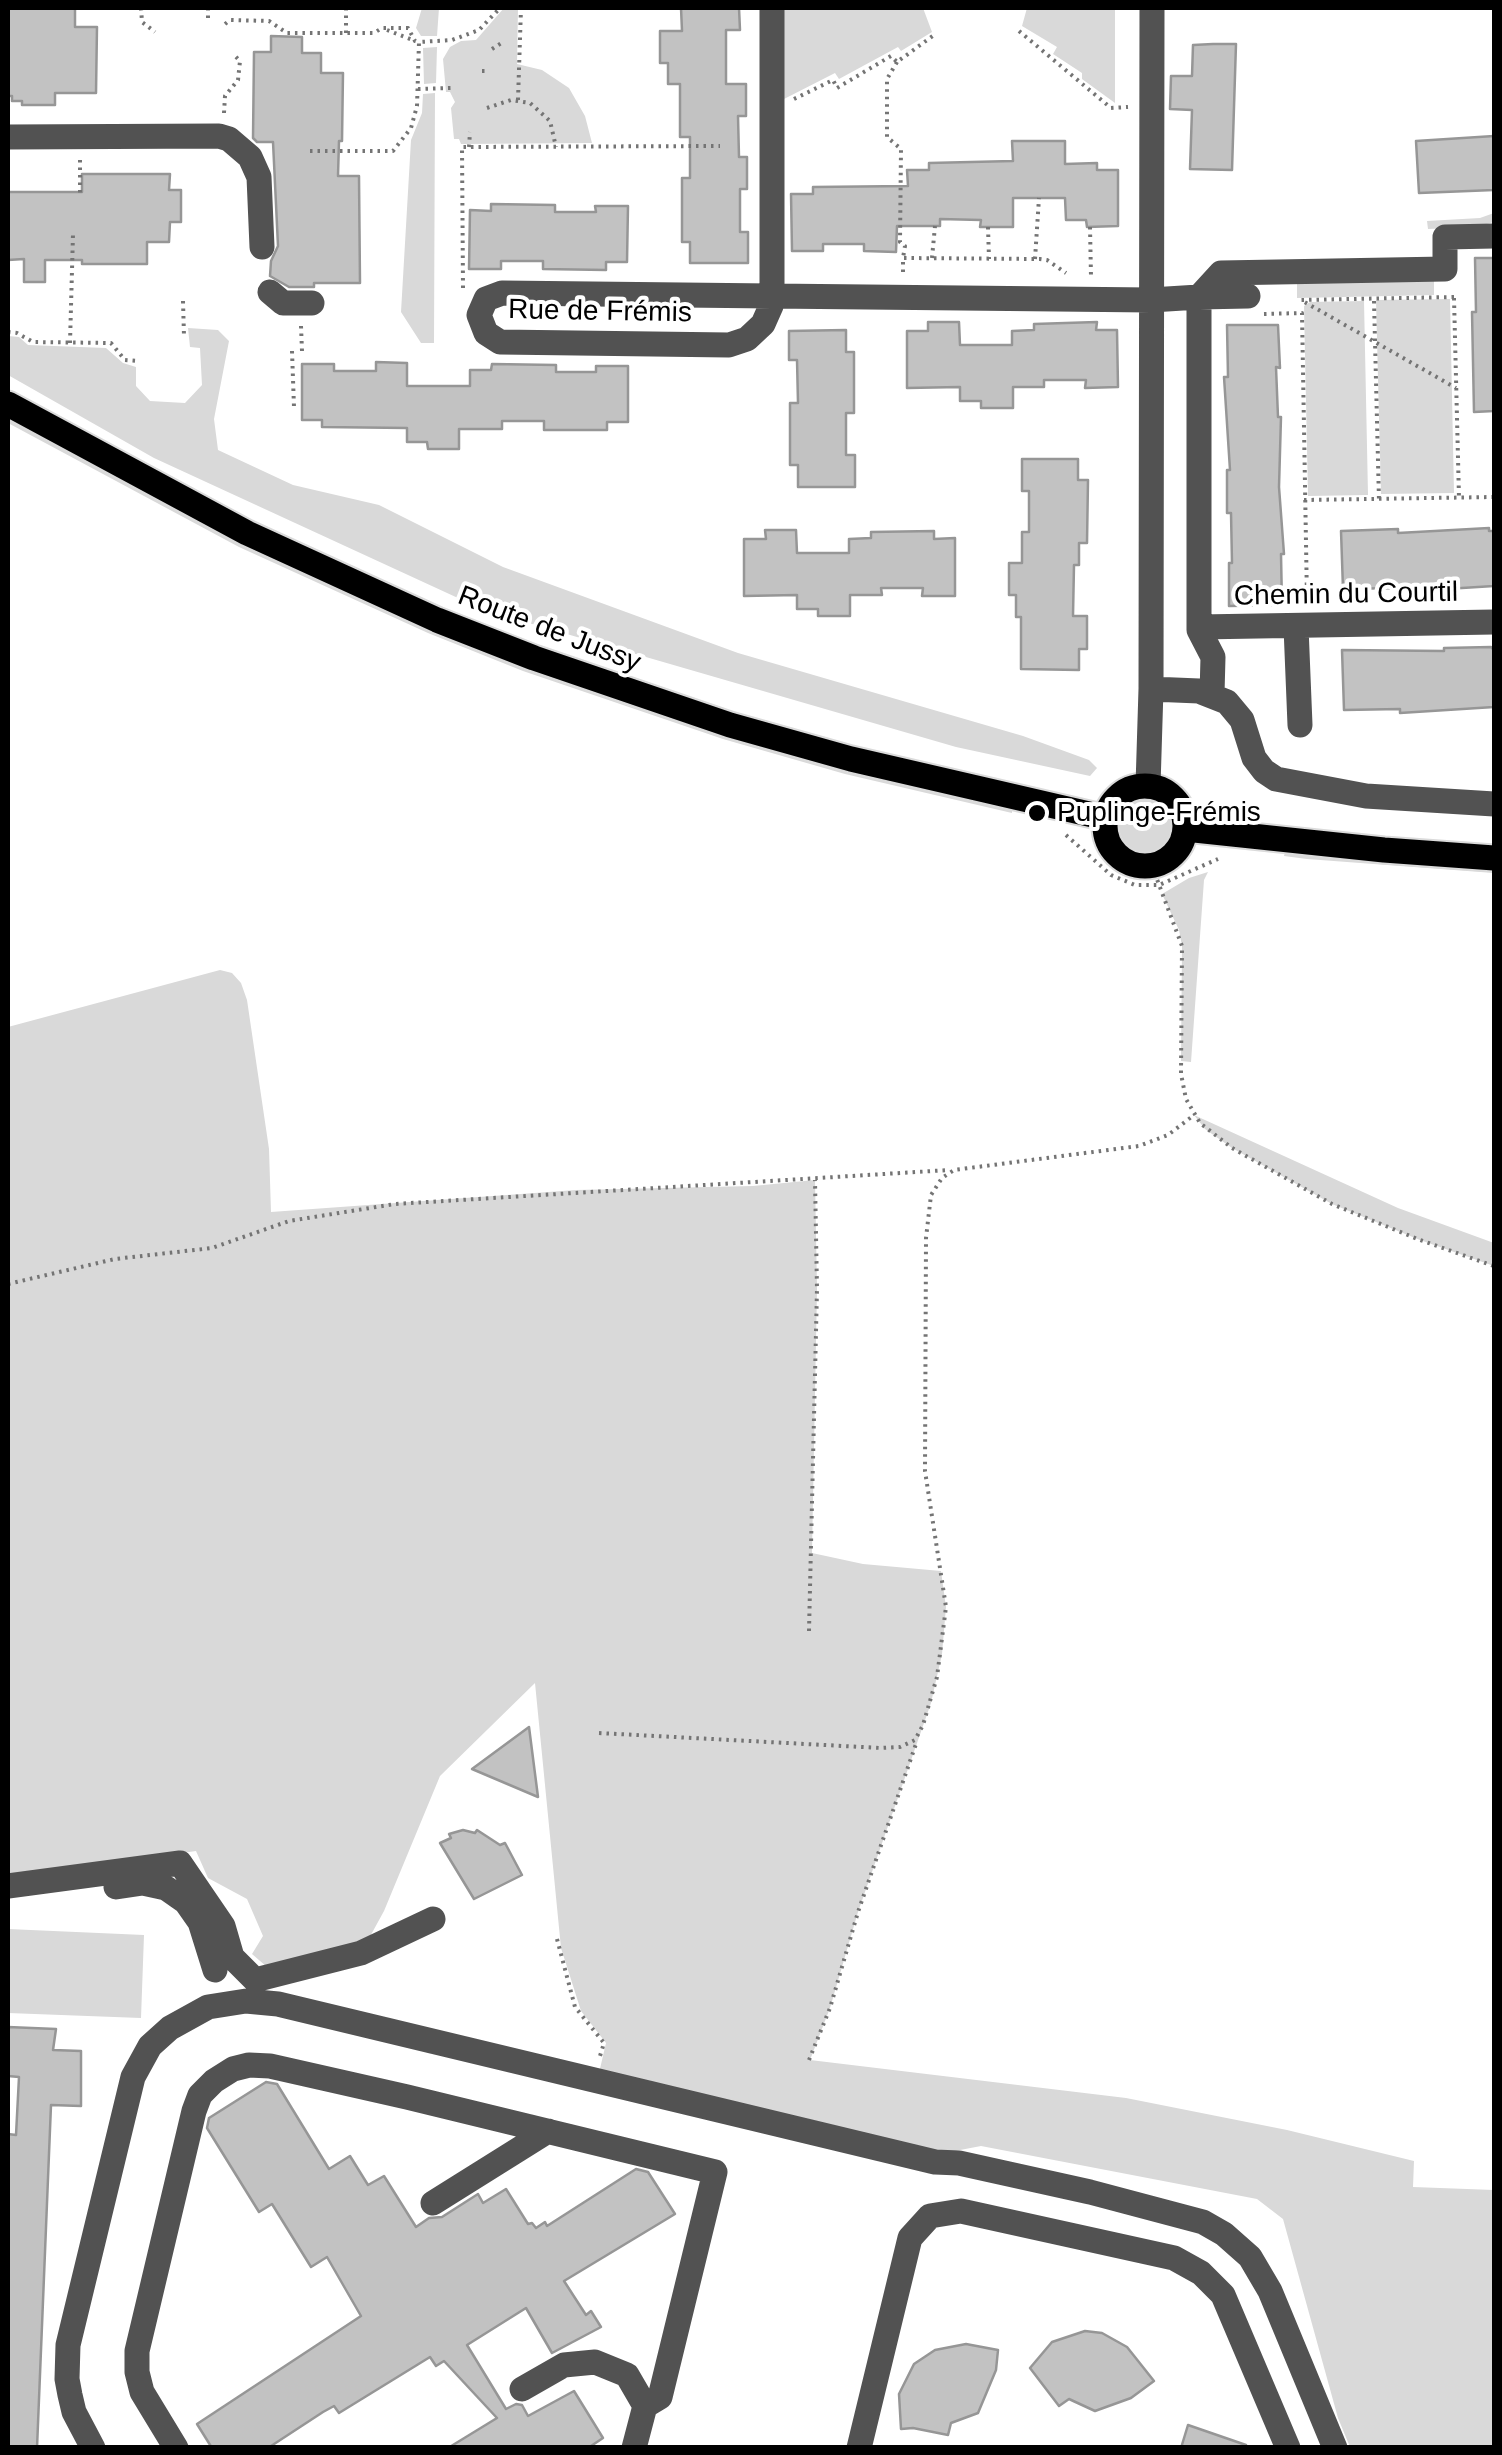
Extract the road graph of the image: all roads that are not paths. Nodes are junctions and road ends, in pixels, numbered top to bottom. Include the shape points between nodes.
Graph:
1 (772, 8) edge
2 (1152, 8) edge
3 (8, 137) edge
4 (1494, 236) edge
5 (262, 247) dead end
6 (270, 292) dead end
7 (772, 296) junction
8 (1199, 297) junction
9 (1152, 300) junction
10 (312, 302) dead end
11 (1249, 305) road end
12 (8, 404) edge
13 (1494, 622) edge
14 (1199, 627) junction
15 (1302, 627) junction
16 (1151, 689) junction
17 (1212, 694) junction
18 (1300, 725) dead end
19 (1148, 786) junction
20 (1494, 804) edge
21 (1106, 818) junction
22 (1186, 829) junction
23 (1494, 858) edge
24 (8, 1886) edge
25 (8, 1902) edge
26 (433, 1919) dead end
27 (215, 1970) dead end
28 (548, 2131) junction
29 (433, 2202) dead end
30 (522, 2390) dead end
31 (645, 2406) junction
32 (93, 2448) edge
33 (176, 2448) edge
34 (634, 2448) edge
35 (860, 2448) edge
36 (1288, 2448) edge
37 (1335, 2448) edge

1 - 7 street
2 - 9 street
3 - 5 street via 229,139 250,156 260,177
4 - 8 street via 1445,237 1445,270 1222,273
6 - 10 street via 283,303
7 - 7 street, Rue de Frémis via 502,293 486,299 480,315 486,334 500,342 729,345 755,333
7 - 9 street, Rue de Frémis
8 - 9 street, Rue de Frémis
8 - 11 street, Rue de Frémis
8 - 14 street
9 - 16 street
12 - 21 main road, Route de Jussy via 247,534 534,658 834,754
13 - 15 street, Chemin du Courtil
14 - 15 street, Chemin du Courtil
14 - 17 street via 1213,657
15 - 18 street
16 - 17 street
16 - 19 street
17 - 20 street via 1237,712 1254,758 1276,779 1366,796
19 - 21 main road via 1122,793
19 - 22 main road via 1176,800
21 - 22 main road via 1105,833 1129,864 1152,866 1175,854
22 - 23 main road
24 - 26 street via 180,1863 222,1926 232,1957 254,1980 348,1958
25 - 27 street via 142,1884 166,1888 200,1922
28 - 29 street
28 - 31 street via 715,2172 660,2397
28 - 33 street via 270,2066 232,2068 214,2082 194,2110 137,2352 142,2392
30 - 31 street via 564,2365 595,2362 627,2375
31 - 34 street
32 - 37 street via 66,2379 68,2345 132,2077 150,2046 186,2018 221,2004 260,2001 1203,2222 1250,2257 1260,2274
35 - 36 street via 910,2238 930,2216 961,2211 1174,2258 1201,2272 1223,2295

